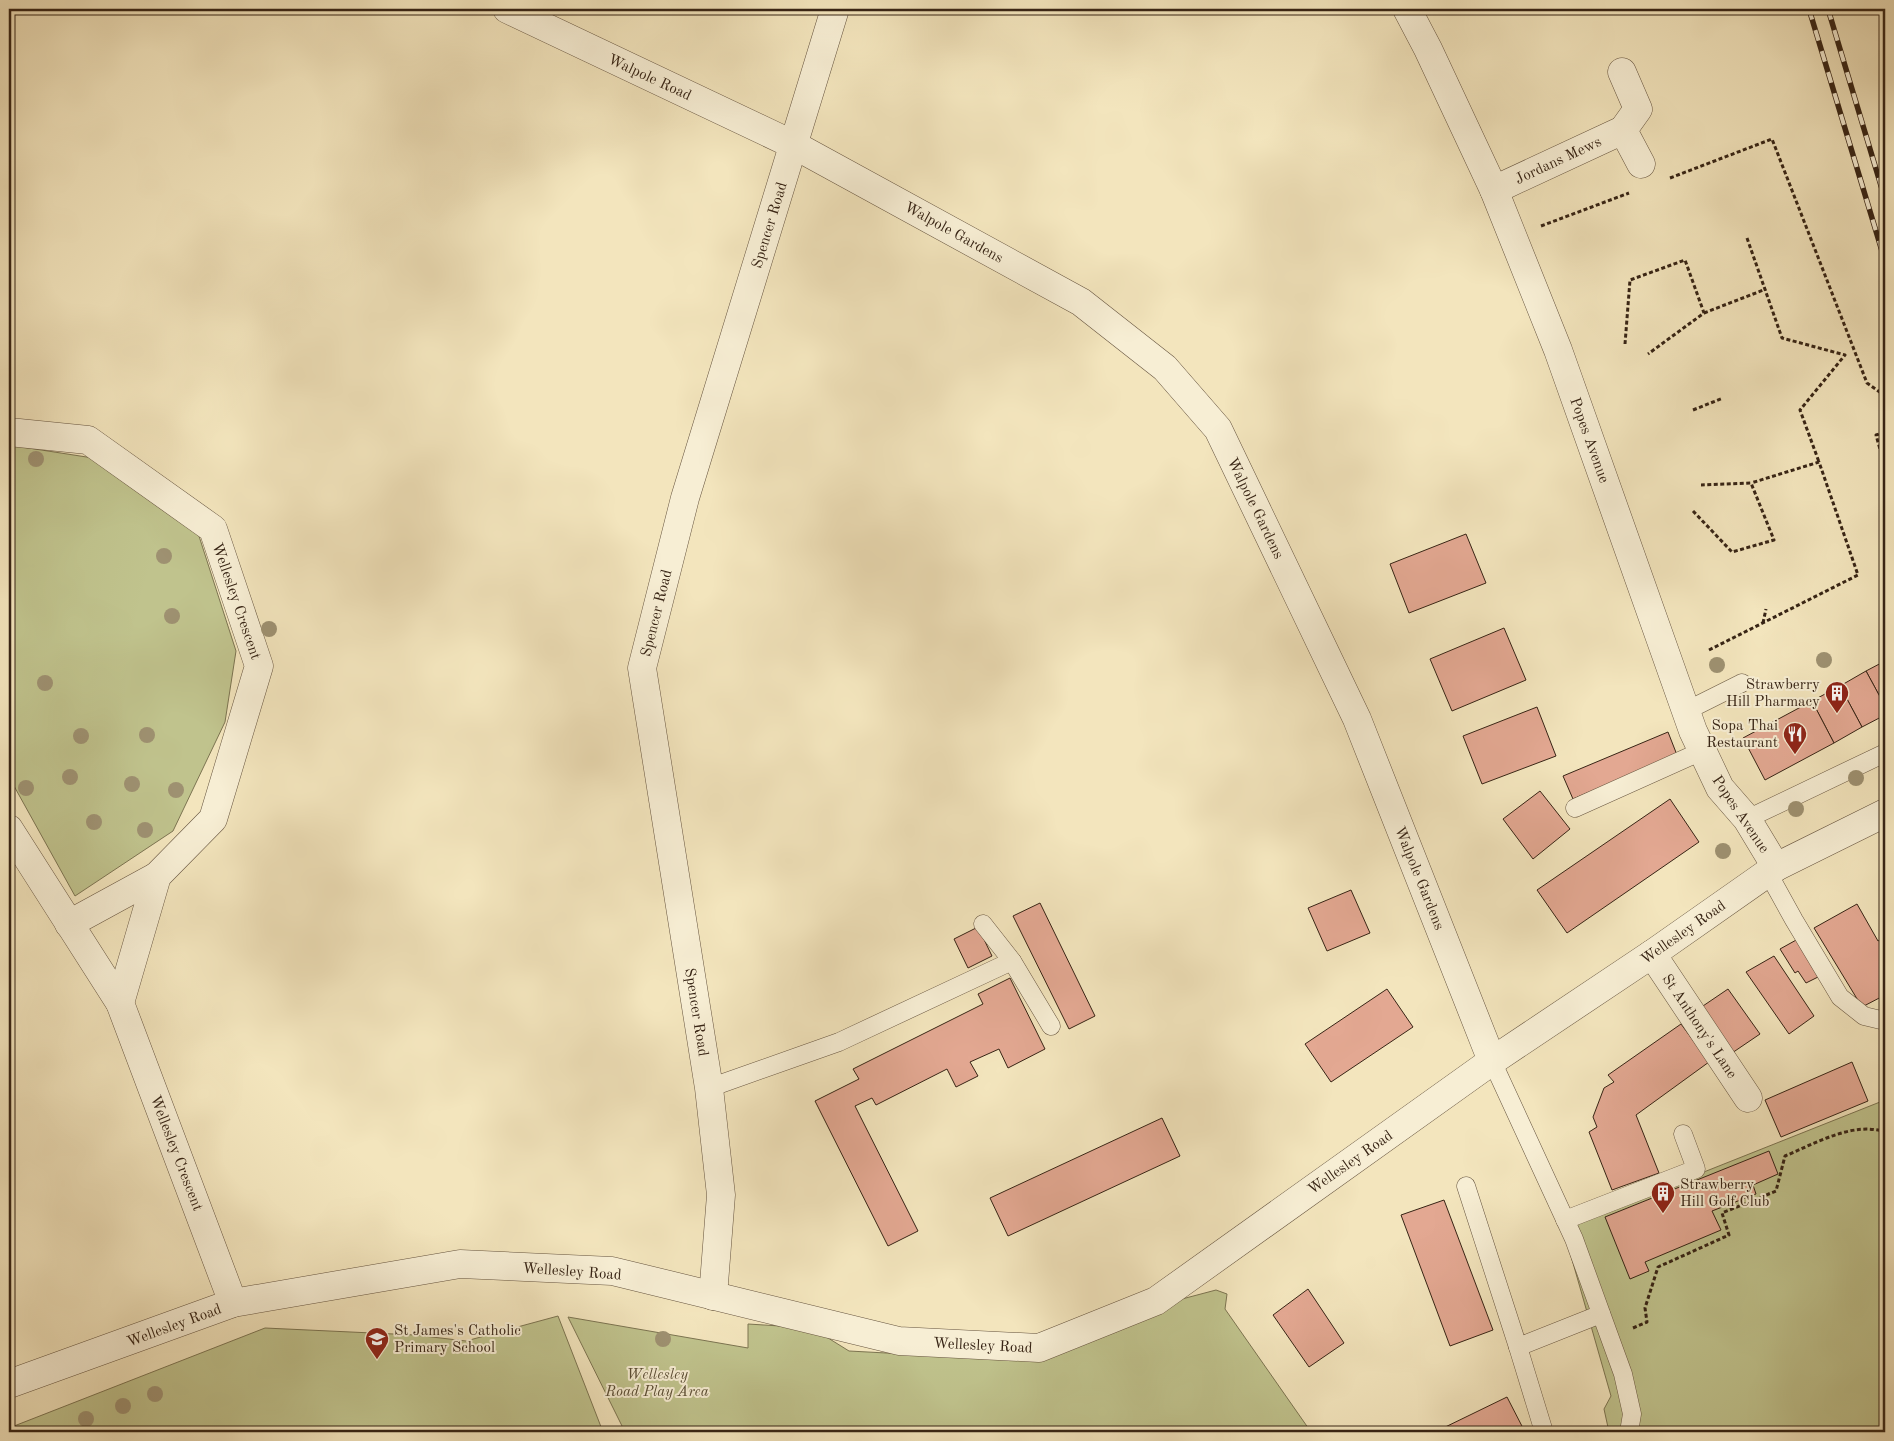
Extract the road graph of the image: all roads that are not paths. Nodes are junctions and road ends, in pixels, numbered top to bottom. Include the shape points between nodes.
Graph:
1 (507, 9) edge
2 (835, 9) edge
3 (1407, 9) edge
4 (1622, 72) dead end
5 (1624, 130) junction
6 (794, 145) junction
7 (1640, 164) dead end
8 (1494, 190) junction
9 (9, 432) edge
10 (1742, 683) dead end
11 (1686, 711) junction
12 (1702, 751) junction
13 (1885, 752) edge
14 (1576, 808) dead end
15 (1885, 813) edge
16 (1747, 819) junction
17 (9, 829) edge
18 (1772, 870) junction
19 (157, 876) junction
20 (69, 924) junction
21 (983, 924) dead end
22 (1652, 954) junction
23 (1012, 961) junction
24 (120, 1003) junction
25 (1885, 1022) edge
26 (1051, 1026) dead end
27 (1492, 1061) junction
28 (709, 1088) junction
29 (1748, 1098) dead end
30 (1683, 1134) dead end
31 (1466, 1186) dead end
32 (1565, 1220) junction
33 (713, 1296) junction
34 (233, 1303) junction
35 (1601, 1314) junction
36 (1518, 1347) junction
37 (9, 1384) edge
38 (1544, 1432) edge
39 (1629, 1432) edge

1 - 6 street, Walpole Road
2 - 6 street, Spencer Road
3 - 8 street, Popes Avenue
4 - 5 street via 1638,109
5 - 7 street
5 - 8 street, Jordans Mews
6 - 27 street, Walpole Gardens via 1081,302 1165,368 1218,429 1358,719
6 - 28 street, Spencer Road via 685,498 642,668
8 - 11 street, Popes Avenue via 1558,350
9 - 19 street, Wellesley Crescent via 88,440 212,529 259,666 213,819
10 - 11 lane
11 - 12 street, Popes Avenue
12 - 14 lane
12 - 16 street, Popes Avenue via 1720,788
13 - 16 lane
15 - 18 street, Wellesley Road
16 - 18 street, Popes Avenue
17 - 20 street, Wellesley Crescent
18 - 22 street, Wellesley Road
18 - 25 lane via 1794,920 1840,997 1864,1016
19 - 20 street, Wellesley Crescent
19 - 24 street, Wellesley Crescent
20 - 24 street, Wellesley Crescent
21 - 23 lane
22 - 27 street, Wellesley Road
22 - 29 street, St Anthony's Lane
23 - 26 lane
23 - 28 lane via 840,1042
24 - 34 street, Wellesley Crescent
27 - 32 lane
27 - 33 street, Wellesley Road via 1156,1301 1039,1348 899,1341
28 - 33 street, Spencer Road via 721,1195
30 - 32 lane via 1696,1169
31 - 36 lane
32 - 35 lane
33 - 34 street, Wellesley Road via 612,1271 460,1264
34 - 37 street, Wellesley Road
35 - 36 lane
35 - 39 lane via 1623,1374 1632,1414
36 - 38 lane

